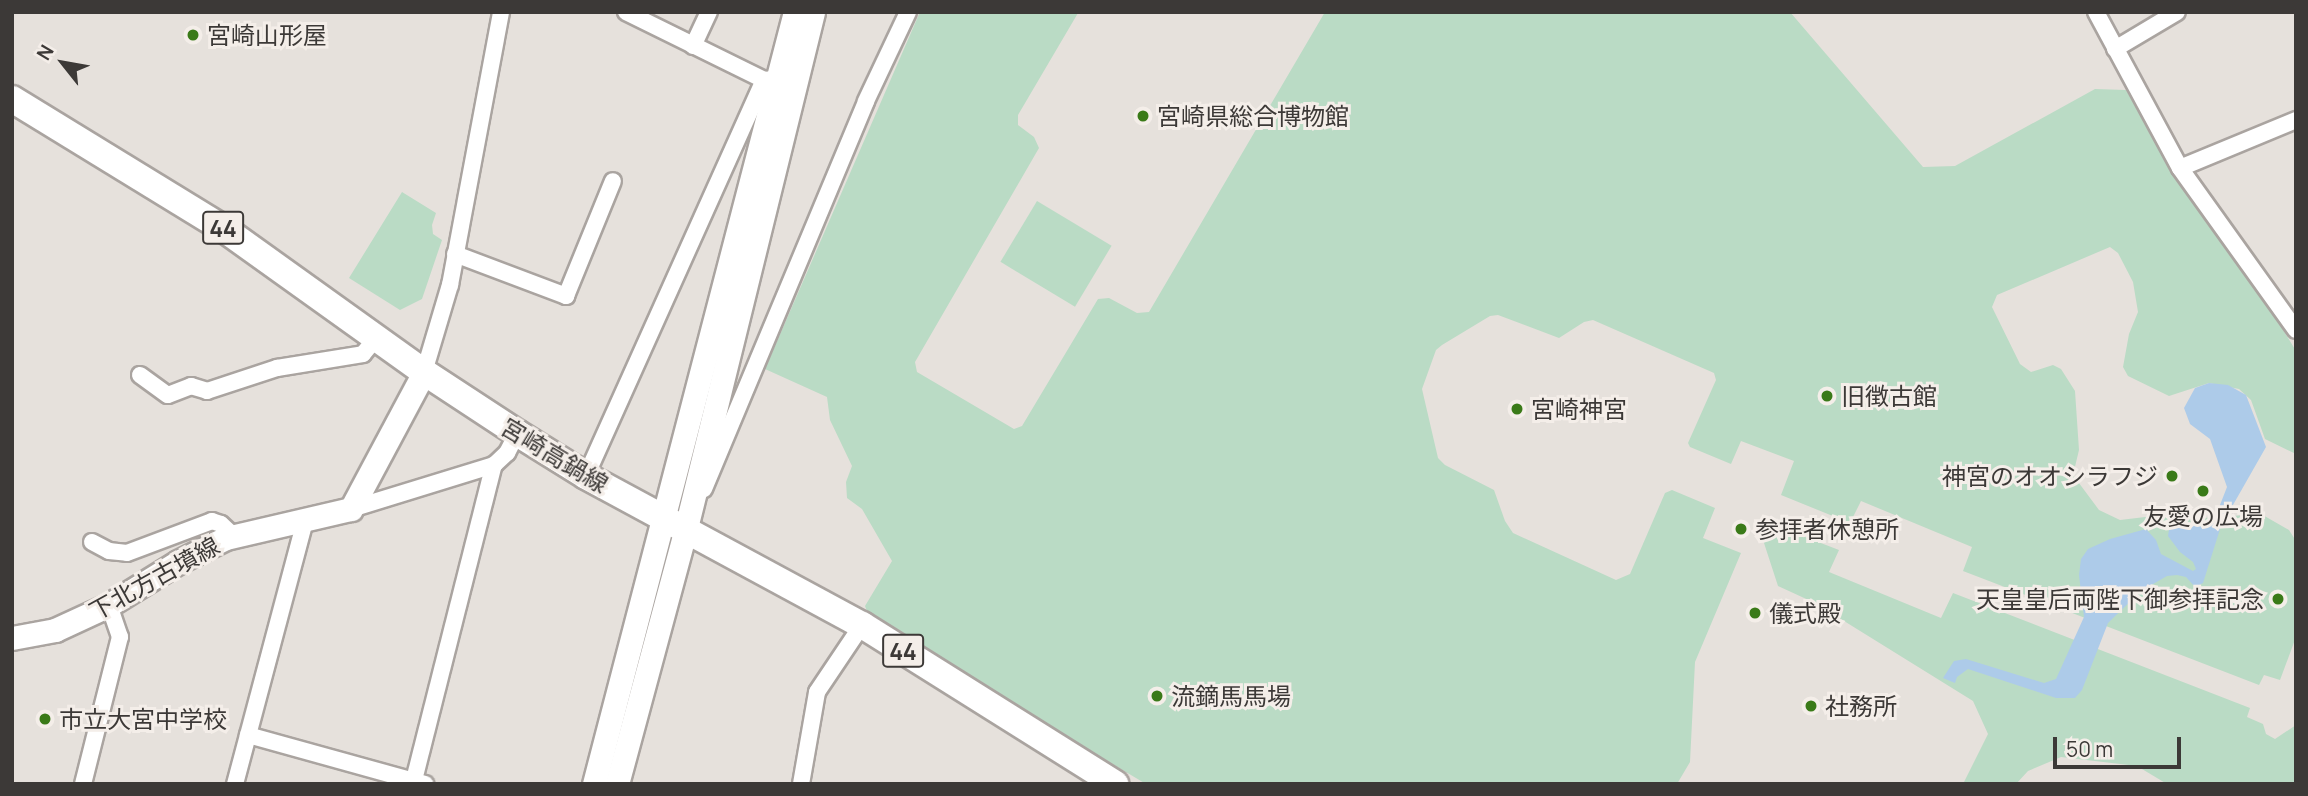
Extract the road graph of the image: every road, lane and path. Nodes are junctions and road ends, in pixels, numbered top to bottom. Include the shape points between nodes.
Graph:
1 (501, 12) edge
2 (626, 12) edge
3 (709, 12) edge
4 (794, 12) edge
5 (813, 12) edge
6 (908, 12) edge
7 (2096, 12) edge
8 (2177, 12) edge
9 (693, 46) junction
10 (2115, 49) junction
11 (770, 79) junction
12 (12, 99) edge
13 (2296, 120) edge
14 (2180, 168) junction
15 (613, 181) dead end
16 (455, 254) junction
17 (2296, 330) edge
18 (376, 338) junction
19 (258, 359) dead end
20 (277, 368) junction
21 (424, 372) junction
22 (140, 374) dead end
23 (517, 433) junction
24 (494, 465) junction
25 (586, 476) junction
26 (351, 509) junction
27 (305, 520) junction
28 (674, 523) junction
29 (234, 536) junction
30 (92, 542) dead end
31 (109, 605) junction
32 (862, 625) junction
33 (12, 638) edge
34 (248, 735) junction
35 (1088, 777) edge
36 (417, 783) edge
37 (83, 784) edge
38 (235, 784) edge
39 (594, 784) edge
40 (617, 784) edge
41 (801, 784) edge
42 (1115, 784) edge

1 - 16 street
2 - 9 street
3 - 9 street
4 - 11 main road
5 - 28 main road
6 - 28 street
7 - 10 street
8 - 10 street
9 - 11 street
10 - 14 street
11 - 25 street
11 - 28 main road
12 - 18 main road, 宮崎高鍋線 / 44 via 224,229
13 - 14 street
14 - 17 street
15 - 16 street via 566,296
16 - 21 street
18 - 20 street via 363,354
18 - 21 main road, 宮崎高鍋線 / 44
19 - 20 street
20 - 22 street via 207,391 191,386 168,395
21 - 23 main road, 宮崎高鍋線 / 44
21 - 26 main road
23 - 24 street via 507,453
23 - 25 main road, 宮崎高鍋線 / 44
24 - 26 street
24 - 36 street
25 - 28 main road, 宮崎高鍋線 / 44
26 - 27 main road, 下北方古墳線
27 - 29 main road, 下北方古墳線
27 - 34 street
28 - 32 main road, 宮崎高鍋線 / 44
28 - 39 main road
28 - 40 main road
29 - 30 street via 212,521 127,553
29 - 31 main road, 下北方古墳線 via 178,562
31 - 33 main road, 下北方古墳線 via 55,630
31 - 37 street via 120,637
32 - 35 main road, 宮崎高鍋線 / 44
32 - 41 street via 817,692
34 - 36 street
34 - 38 street
35 - 42 main road, 宮崎高鍋線 / 44

